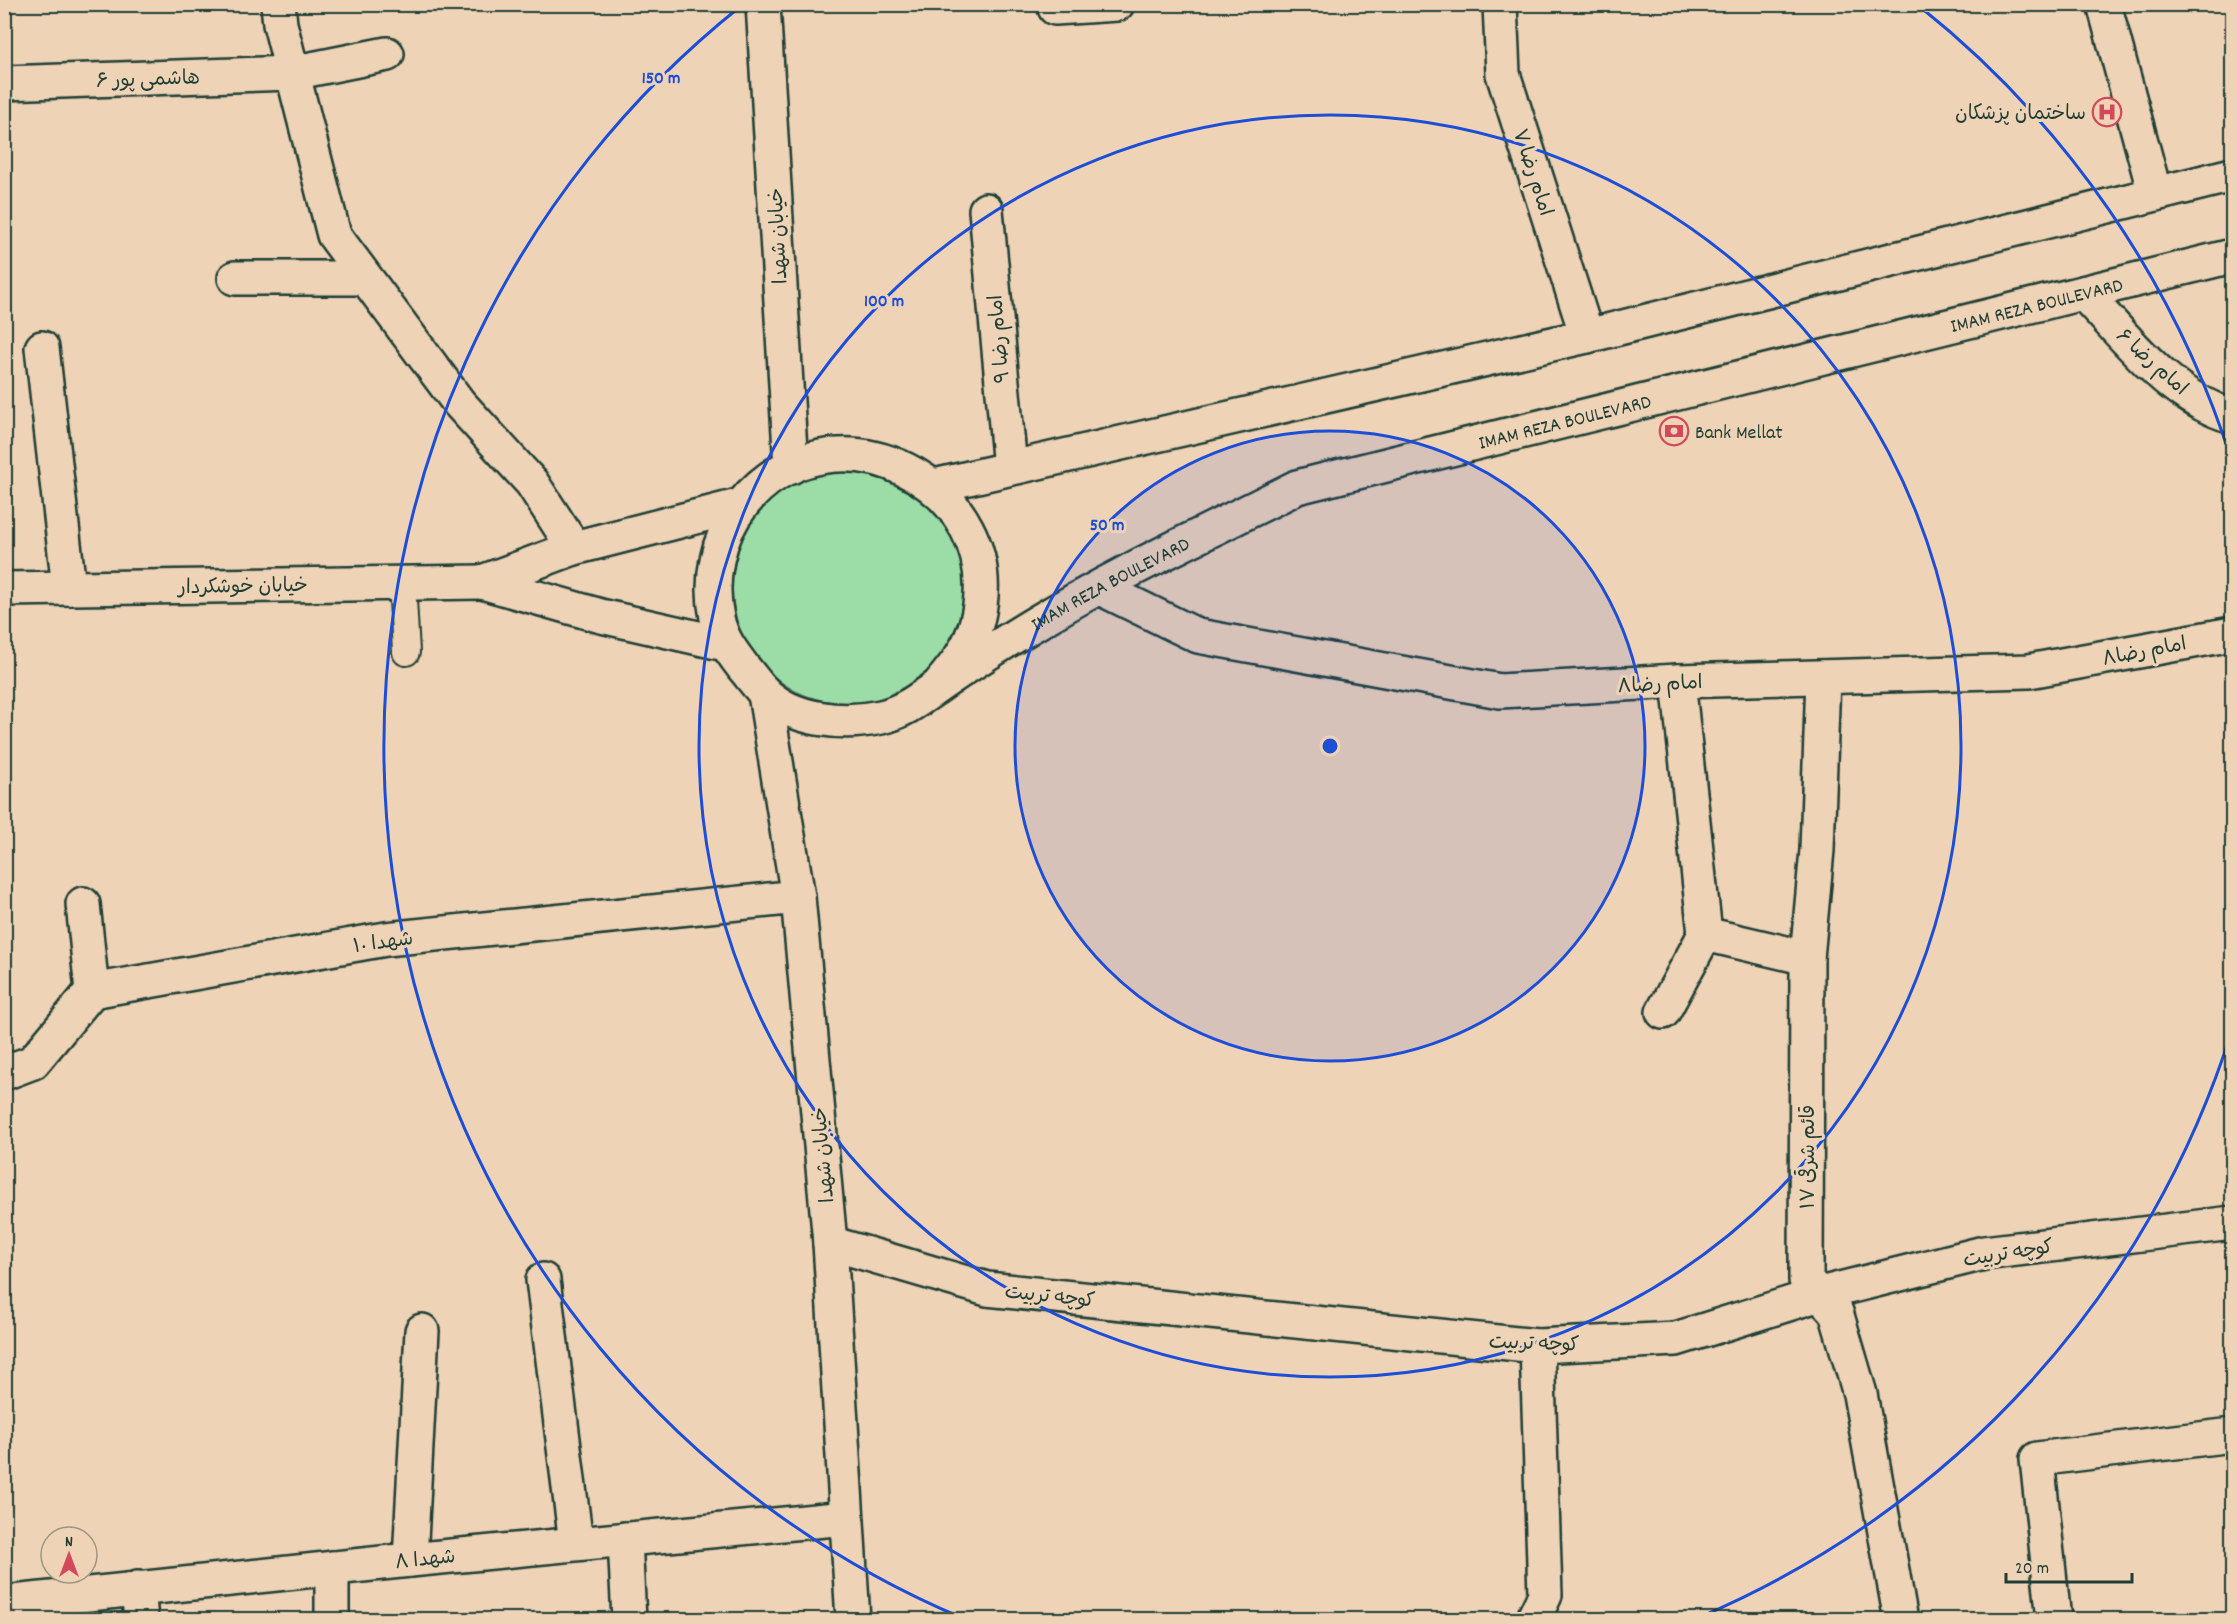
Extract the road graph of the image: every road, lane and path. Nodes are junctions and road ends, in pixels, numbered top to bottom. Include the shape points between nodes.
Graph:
1 (278, 4) edge
2 (763, 4) edge
3 (1055, 4) edge
4 (1117, 4) edge
5 (1500, 4) edge
6 (2104, 4) edge
7 (387, 54) dead end
8 (292, 73) junction
9 (4, 83) edge
10 (2232, 175) edge
11 (2155, 194) junction
12 (986, 210) dead end
13 (2232, 256) edge
14 (235, 278) dead end
15 (365, 278) junction
16 (2083, 293) junction
17 (1587, 336) junction
18 (42, 348) dead end
19 (2232, 416) edge
20 (790, 467) junction
21 (1010, 468) junction
22 (934, 486) junction
23 (742, 505) junction
24 (574, 548) junction
25 (402, 582) junction
26 (482, 582) junction
27 (69, 588) junction
28 (1100, 588) junction
29 (4, 589) edge
30 (2232, 633) edge
31 (725, 644) junction
32 (406, 652) dead end
33 (1823, 677) junction
34 (1678, 681) junction
35 (939, 685) junction
36 (765, 694) junction
37 (798, 897) junction
38 (82, 903) dead end
39 (1705, 934) junction
40 (1807, 958) junction
41 (92, 991) junction
42 (1663, 1012) dead end
43 (4, 1073) edge
44 (2232, 1223) edge
45 (830, 1243) junction
46 (543, 1281) dead end
47 (1820, 1294) junction
48 (422, 1331) dead end
49 (1538, 1346) junction
50 (2232, 1435) edge
51 (846, 1518) junction
52 (625, 1539) junction
53 (576, 1544) junction
54 (410, 1560) junction
55 (332, 1568) junction
56 (138, 1587) junction
57 (4, 1603) edge
58 (141, 1620) edge
59 (332, 1620) edge
60 (629, 1620) edge
61 (853, 1620) edge
62 (1533, 1620) edge
63 (1901, 1620) edge
64 (2054, 1620) edge

1 - 8 street
2 - 20 street, خیابان شهدا
3 - 4 street via 1055,8
5 - 17 street, امام رضا ۷ via 1503,74
6 - 11 street
7 - 8 street, هاشمی پور ۶
8 - 9 street, هاشمی پور ۶
8 - 15 street via 333,235
10 - 11 street
11 - 17 street
12 - 21 street, امام رضا ۹
13 - 16 street, IMAM REZA BOULEVARD
14 - 15 street
15 - 24 street via 459,404 532,483
16 - 19 street, امام رضا ۶ via 2162,375 2211,410
16 - 28 street, IMAM REZA BOULEVARD via 1297,487
17 - 21 street
18 - 27 street
20 - 22 street via 849,454 908,469
20 - 23 street
21 - 22 street
22 - 35 street via 958,514 975,548 981,585 973,630 962,656
23 - 24 street
23 - 31 street via 719,548 714,572 713,597
24 - 26 street
25 - 26 street, خیابان خوشکردار
25 - 27 street, خیابان خوشکردار
25 - 32 lane
26 - 31 street via 601,616
27 - 29 street, خیابان خوشکردار
28 - 34 street, ۸امام رضا via 1198,636 1500,691
28 - 35 street, IMAM REZA BOULEVARD
30 - 33 street, ۸امام رضا via 2029,671
31 - 36 street
33 - 34 street, ۸امام رضا
33 - 40 street, قائم شرقی ۱۷ via 1817,850
34 - 39 street
35 - 36 street via 914,704 885,716 854,721 822,719 792,710
36 - 37 street, خیابان شهدا
37 - 41 street, شهدا ۱۰ via 386,939
37 - 45 street, خیابان شهدا
38 - 41 street
39 - 40 street
39 - 42 street
40 - 47 street, قائم شرقی ۱۷ via 1806,1281
41 - 43 street via 33,1062
44 - 47 street, کوچه تربیت via 1984,1253
45 - 49 street, کوچه تربیت via 987,1289
45 - 51 street, خیابان شهدا
46 - 53 street
47 - 49 street, کوچه تربیت via 1676,1338
47 - 63 street, قائم شرقی ۱۷ via 1836,1312 1860,1394
48 - 54 street
49 - 62 street via 1545,1595
50 - 64 street via 2037,1459
51 - 52 street, شهدا ۸
51 - 61 street, خیابان شهدا
52 - 53 street, شهدا ۸
52 - 60 street
53 - 54 street, شهدا ۸
54 - 55 street, شهدا ۸
55 - 56 street, شهدا ۸
55 - 59 street
56 - 57 street, شهدا ۸
56 - 58 street

